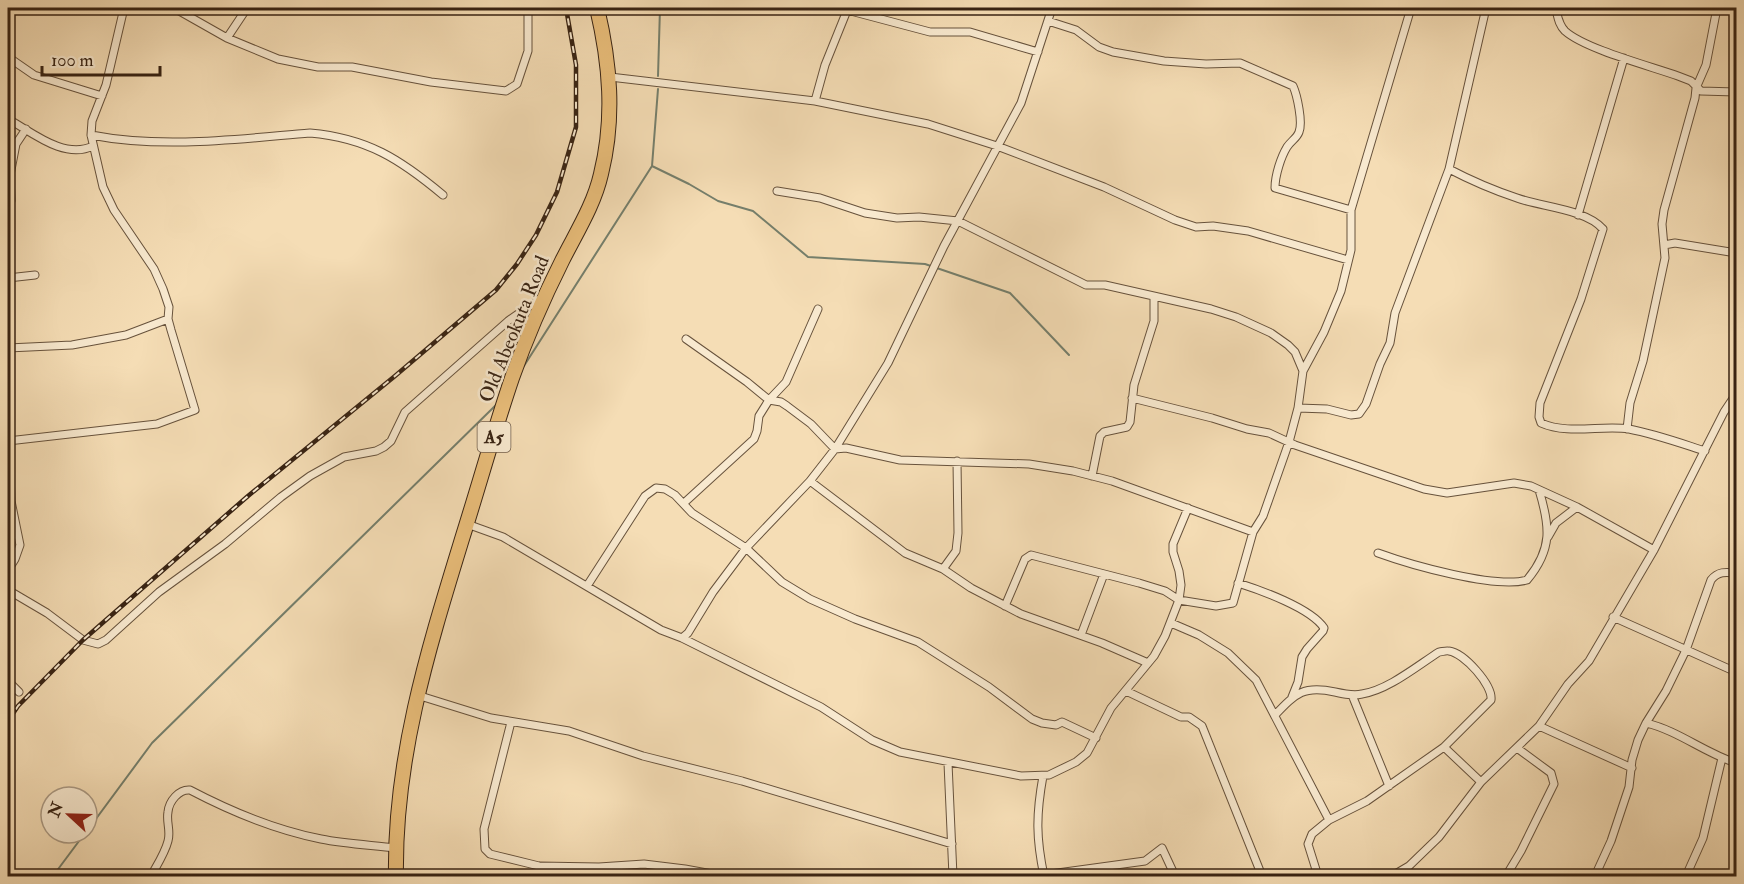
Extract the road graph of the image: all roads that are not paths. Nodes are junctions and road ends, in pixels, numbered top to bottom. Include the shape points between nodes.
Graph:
1 (123, 8) edge
2 (174, 8) edge
3 (247, 8) edge
4 (528, 8) edge
5 (597, 8) edge
6 (1052, 8) edge
7 (1411, 8) edge
8 (1486, 8) edge
9 (1550, 8) edge
10 (1717, 8) edge
11 (848, 9) edge
12 (1048, 21) junction
13 (227, 38) junction
14 (1038, 52) junction
15 (8, 57) edge
16 (1624, 57) junction
17 (610, 77) junction
18 (1696, 88) junction
19 (1737, 92) edge
20 (102, 96) junction
21 (815, 101) junction
22 (8, 119) edge
23 (26, 129) junction
24 (91, 135) junction
25 (93, 146) junction
26 (997, 146) junction
27 (1449, 169) junction
28 (777, 190) dead end
29 (443, 195) dead end
30 (8, 203) edge
31 (1351, 210) junction
32 (1578, 215) junction
33 (958, 220) junction
34 (1664, 245) junction
35 (1737, 253) edge
36 (1348, 260) junction
37 (35, 275) dead end
38 (8, 278) edge
39 (545, 295) junction
40 (1154, 297) junction
41 (818, 309) dead end
42 (168, 319) junction
43 (686, 339) dead end
44 (8, 348) edge
45 (1303, 371) junction
46 (1737, 394) edge
47 (1132, 398) junction
48 (769, 400) junction
49 (1298, 408) junction
50 (1627, 429) junction
51 (8, 441) edge
52 (1289, 442) junction
53 (835, 449) junction
54 (1705, 451) junction
55 (957, 461) junction
56 (1092, 476) junction
57 (810, 481) junction
58 (1539, 490) junction
59 (684, 503) junction
60 (1577, 507) junction
61 (1188, 508) junction
62 (467, 524) junction
63 (1253, 532) junction
64 (1548, 537) junction
65 (746, 548) junction
66 (1654, 550) junction
67 (1378, 553) dead end
68 (943, 568) junction
69 (8, 570) edge
70 (1737, 573) edge
71 (1104, 574) junction
72 (1238, 583) junction
73 (587, 586) junction
74 (8, 590) edge
75 (1179, 600) junction
76 (1005, 606) junction
77 (1613, 617) junction
78 (1171, 623) junction
79 (1081, 635) junction
80 (682, 638) junction
81 (1686, 650) junction
82 (1148, 663) junction
83 (1737, 672) edge
84 (8, 681) edge
85 (1126, 691) junction
86 (19, 692) dead end
87 (417, 694) junction
88 (1352, 695) junction
89 (1291, 698) junction
90 (1275, 714) junction
91 (511, 722) junction
92 (1646, 723) junction
93 (1539, 726) junction
94 (1096, 738) junction
95 (1444, 747) junction
96 (1516, 748) junction
97 (1722, 758) junction
98 (948, 763) junction
99 (1737, 763) edge
100 (1632, 768) junction
101 (1043, 776) junction
102 (1481, 782) junction
103 (1389, 786) junction
104 (1329, 820) junction
105 (952, 844) junction
106 (396, 848) junction
107 (151, 876) edge
108 (396, 876) edge
109 (723, 876) edge
110 (953, 876) edge
111 (1043, 876) edge
112 (1175, 876) edge
113 (1262, 876) edge
114 (1318, 876) edge
115 (1392, 876) edge
116 (1506, 876) edge
117 (1595, 876) edge
118 (1686, 876) edge

1 - 20 street
2 - 13 street
3 - 13 street
4 - 13 street via 528,51 517,84 506,91 352,67 318,67 278,59
5 - 17 highway, Old Abeokuta Road / A5
6 - 12 street
7 - 31 street
8 - 27 street
9 - 16 street via 1556,10 1566,32
10 - 18 street via 1706,65
11 - 14 street via 930,32 970,32
11 - 21 street via 825,64
12 - 14 street
12 - 31 street via 1076,30 1113,52 1164,61 1240,63 1293,86 1301,126 1284,153 1275,188
14 - 26 street via 1021,103
15 - 20 street via 34,75
16 - 18 street via 1691,81
16 - 32 street
17 - 21 street
17 - 39 highway, Old Abeokuta Road / A5 via 608,142 601,176
18 - 19 street
18 - 34 street via 1664,210
20 - 24 street
21 - 26 street via 928,124
22 - 23 street
23 - 25 street via 55,146 85,150
23 - 30 street via 16,144
24 - 25 street
24 - 29 street via 199,142 328,135 358,142 396,159
25 - 42 street via 102,187 164,289
26 - 33 street
26 - 36 street via 1196,227 1248,231
27 - 32 street via 1518,199
27 - 49 street via 1366,404 1359,414 1351,415
28 - 33 street via 820,198 865,213
31 - 36 street
32 - 50 street via 1603,229 1581,299 1540,403 1539,417 1541,423 1557,427
33 - 40 street via 1086,285 1105,285
33 - 53 street via 888,363
34 - 35 street via 1675,243
34 - 50 street via 1665,258
36 - 45 street via 1341,291
37 - 38 street
39 - 62 highway, Old Abeokuta Road / A5 via 512,377
39 - 74 street via 508,321 405,411 391,441 384,447 344,457 310,476 159,592 106,640 98,644 83,640
40 - 45 street via 1223,312 1271,333 1295,352
40 - 47 street via 1154,321
41 - 48 street via 786,382
42 - 44 street via 126,335 72,345
42 - 51 street via 195,410 157,423
43 - 48 street
45 - 49 street
46 - 54 street
47 - 52 street via 1269,433
47 - 56 street via 1127,427 1100,436
48 - 53 street via 781,402 811,424
48 - 59 street via 759,416 754,439
49 - 52 street
50 - 54 street
51 - 69 street via 11,501 20,545
52 - 58 street via 1446,494 1514,483
52 - 63 street via 1263,516
53 - 55 street via 900,460
53 - 57 street
54 - 66 street
55 - 56 street via 1029,464
55 - 68 street via 956,551
56 - 61 street
57 - 65 street
57 - 68 street via 905,553
58 - 60 street
58 - 64 street
59 - 65 street via 692,513
59 - 73 street via 665,489 651,490
60 - 64 street via 1556,523
60 - 66 street
61 - 63 street
61 - 75 street via 1173,552 1179,571
62 - 73 street via 503,537
62 - 87 highway, Old Abeokuta Road / A5
63 - 72 street
64 - 67 street via 1533,573 1527,580 1515,583 1463,576
65 - 80 street
65 - 94 street via 782,582 810,599 918,642 1032,719 1056,725 1062,722
66 - 77 street
68 - 76 street
70 - 81 street via 1715,574 1711,580
71 - 75 street via 1165,591
71 - 76 street via 1028,556
71 - 79 street
72 - 75 street via 1233,603 1227,605
72 - 89 street via 1291,604 1324,628 1302,657
73 - 80 street via 661,630
75 - 78 street
76 - 79 street
77 - 81 street
77 - 93 street via 1589,661
78 - 82 street
78 - 90 street via 1228,653 1256,680
79 - 82 street
80 - 98 street via 821,706 872,740 900,752
81 - 83 street
81 - 92 street
82 - 85 street
84 - 86 street
85 - 94 street via 1111,708
85 - 113 street via 1202,726
87 - 91 street
87 - 106 highway, Old Abeokuta Road / A5 via 405,753
88 - 89 street via 1308,688
88 - 95 street via 1382,688 1439,652 1449,650 1461,656 1474,667 1492,697
88 - 103 street
89 - 90 street
90 - 104 street
91 - 105 street via 569,731 643,756 742,781
91 - 109 street via 484,829 485,849 490,854 539,866 644,864
92 - 97 street via 1665,727
92 - 100 street
93 - 96 street
93 - 100 street
94 - 101 street via 1077,762
95 - 102 street
95 - 103 street
96 - 102 street
96 - 116 street via 1551,773 1554,784
97 - 99 street
97 - 118 street via 1703,838
98 - 101 street
98 - 105 street
100 - 117 street via 1611,842
101 - 111 street via 1036,825
102 - 115 street via 1439,837 1409,866
103 - 104 street
104 - 114 street via 1308,842
105 - 110 street
106 - 107 street via 306,836 254,820 185,790 170,804 169,837
106 - 108 highway, Old Abeokuta Road / A5
111 - 112 street via 1144,861 1162,848

